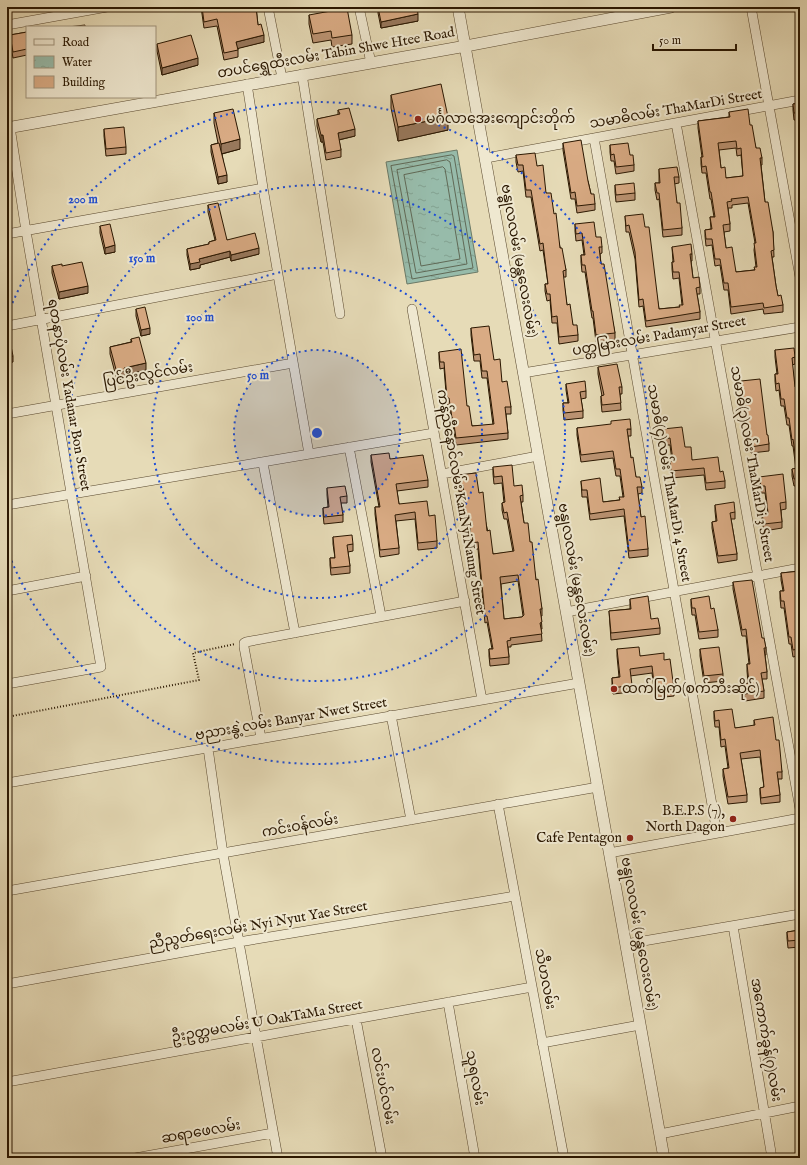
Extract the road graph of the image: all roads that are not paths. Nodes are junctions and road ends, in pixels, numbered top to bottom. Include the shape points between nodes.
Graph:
1 (107, 7) edge
2 (268, 7) edge
3 (359, 7) edge
4 (458, 7) edge
5 (671, 7) edge
6 (751, 7) edge
7 (7, 25) edge
8 (466, 46) junction
9 (371, 63) junction
10 (302, 74) junction
11 (282, 78) junction
12 (247, 84) junction
13 (800, 100) edge
14 (769, 106) junction
15 (676, 123) junction
16 (9, 128) edge
17 (594, 138) junction
18 (486, 158) junction
19 (263, 188) junction
20 (26, 231) junction
21 (7, 234) edge
22 (278, 274) junction
23 (800, 278) edge
24 (412, 309) dead end
25 (340, 314) dead end
26 (41, 319) junction
27 (7, 326) edge
28 (800, 327) edge
29 (716, 341) junction
30 (632, 355) junction
31 (293, 363) junction
32 (524, 373) junction
33 (56, 405) junction
34 (7, 414) edge
35 (434, 433) junction
36 (349, 447) junction
37 (309, 454) junction
38 (538, 456) junction
39 (263, 463) junction
40 (442, 474) junction
41 (72, 494) junction
42 (7, 505) edge
43 (800, 568) edge
44 (758, 575) junction
45 (86, 576) junction
46 (7, 591) edge
47 (674, 591) junction
48 (465, 600) junction
49 (566, 612) junction
50 (381, 616) junction
51 (295, 633) junction
52 (579, 683) junction
53 (7, 684) edge
54 (482, 700) junction
55 (391, 716) junction
56 (261, 738) junction
57 (208, 748) junction
58 (7, 783) edge
59 (598, 787) junction
60 (498, 804) junction
61 (800, 809) edge
62 (800, 818) edge
63 (411, 820) junction
64 (717, 833) junction
65 (610, 853) junction
66 (223, 854) junction
67 (7, 891) edge
68 (515, 896) junction
69 (800, 914) edge
70 (733, 926) junction
71 (239, 942) junction
72 (626, 944) junction
73 (7, 984) edge
74 (532, 987) junction
75 (448, 1002) junction
76 (356, 1019) junction
77 (640, 1025) junction
78 (256, 1037) junction
79 (542, 1043) junction
80 (7, 1082) edge
81 (800, 1106) edge
82 (764, 1113) junction
83 (273, 1133) junction
84 (660, 1134) junction
85 (176, 1154) edge
86 (135, 1158) edge
87 (278, 1158) edge
88 (382, 1158) edge
89 (475, 1158) edge
90 (564, 1158) edge
91 (664, 1158) edge
92 (772, 1158) edge

1 - 7 street
2 - 11 street
3 - 9 street
4 - 8 street, ဗန္ဓုလလမ်း (မန္တလေးလမ်း)
5 - 8 street, တပင်ရွှေထီးလမ်း Tabin Shwe Htee Road
6 - 14 street
8 - 9 street, တပင်ရွှေထီးလမ်း Tabin Shwe Htee Road
8 - 18 street, ဗန္ဓုလလမ်း (မန္တလေးလမ်း)
9 - 10 street, တပင်ရွှေထီးလမ်း Tabin Shwe Htee Road
10 - 11 street, တပင်ရွှေထီးလမ်း Tabin Shwe Htee Road
10 - 25 street
11 - 12 street, တပင်ရွှေထီးလမ်း Tabin Shwe Htee Road
12 - 16 street, တပင်ရွှေထီးလမ်း Tabin Shwe Htee Road
12 - 19 street
13 - 14 street, သမာဓိလမ်း ThaMarDi Street
14 - 15 street, သမာဓိလမ်း ThaMarDi Street
14 - 23 street
15 - 17 street, သမာဓိလမ်း ThaMarDi Street
15 - 29 street, သမာဓိ(၃)လမ်း ThaMarDi 3 Street
16 - 20 street, ရတနာပုံလမ်း Yadanar Bon Street
17 - 18 street, သမာဓိလမ်း ThaMarDi Street
17 - 30 street, သမာဓိ(၄)လမ်း ThaMarDi 4 Street
18 - 32 street, ဗန္ဓုလလမ်း (မန္တလေးလမ်း)
19 - 20 street
19 - 22 street
20 - 21 street
20 - 26 street, ရတနာပုံလမ်း Yadanar Bon Street
22 - 26 street
22 - 31 street
24 - 35 street, ကန်ညီနောင်လမ်း KanNyiNaung Street
26 - 27 street
26 - 33 street, ရတနာပုံလမ်း Yadanar Bon Street
28 - 29 street, ပတ္တမြားလမ်း Padamyar Street
29 - 30 street, ပတ္တမြားလမ်း Padamyar Street
29 - 44 street, သမာဓိ(၃)လမ်း ThaMarDi 3 Street
30 - 32 street, ပတ္တမြားလမ်း Padamyar Street
30 - 47 street, သမာဓိ(၄)လမ်း ThaMarDi 4 Street
31 - 33 street, ပြင်ဦးလွင်လမ်း
31 - 37 street
32 - 38 street, ဗန္ဓုလလမ်း (မန္တလေးလမ်း)
33 - 34 street, ပြင်ဦးလွင်လမ်း
33 - 41 street, ရတနာပုံလမ်း Yadanar Bon Street
35 - 36 street
35 - 40 street, ကန်ညီနောင်လမ်း KanNyiNaung Street
36 - 37 street
36 - 50 street
37 - 39 street
38 - 40 street
38 - 49 street, ဗန္ဓုလလမ်း (မန္တလေးလမ်း)
39 - 41 street
39 - 51 street
40 - 48 street, ကန်ညီနောင်လမ်း KanNyiNaung Street
41 - 42 street
41 - 45 street, ရတနာပုံလမ်း Yadanar Bon Street
43 - 44 street
44 - 47 street
44 - 61 street, သမာဓိ(၃)လမ်း ThaMarDi 3 Street
45 - 46 street
45 - 53 street, ရတနာပုံလမ်း Yadanar Bon Street via 101,667
47 - 49 street
47 - 64 street, သမာဓိ(၄)လမ်း ThaMarDi 4 Street
48 - 50 street
48 - 54 street, ကန်ညီနောင်လမ်း KanNyiNaung Street
49 - 52 street, ဗန္ဓုလလမ်း (မန္တလေးလမ်း)
50 - 51 street
51 - 56 street via 244,644
52 - 54 street, ဗညားနွဲ့လမ်း Banyar Nwet Street
52 - 59 street, ဗန္ဓုလလမ်း (မန္တလေးလမ်း)
54 - 55 street, ဗညားနွဲ့လမ်း Banyar Nwet Street
55 - 56 street, ဗညားနွဲ့လမ်း Banyar Nwet Street
55 - 63 street
56 - 57 street, ဗညားနွဲ့လမ်း Banyar Nwet Street
57 - 58 street, ဗညားနွဲ့လမ်း Banyar Nwet Street
57 - 66 street
59 - 60 street, ကင်းဝန်လမ်း
59 - 65 street, ဗန္ဓုလလမ်း (မန္တလေးလမ်း)
60 - 63 street, ကင်းဝန်လမ်း
60 - 68 street, သီဟလမ်း
62 - 64 street
63 - 66 street, ကင်းဝန်လမ်း
64 - 65 street
65 - 72 street, ဗန္ဓုလလမ်း (မန္တလေးလမ်း)
66 - 67 street, ကင်းဝန်လမ်း
66 - 71 street
68 - 71 street, ညီညွတ်ရေးလမ်း Nyi Nyut Yae Street
68 - 74 street, သီဟလမ်း
69 - 70 street
70 - 72 street
70 - 82 street, အကောက်ခွန်(၇)လမ်း
71 - 73 street, ညီညွတ်ရေးလမ်း Nyi Nyut Yae Street
71 - 78 street
72 - 77 street, ဗန္ဓုလလမ်း (မန္တလေးလမ်း)
74 - 75 street, ဦးဥတ္တမလမ်း U OakTaMa Street
74 - 79 street, သီဟလမ်း
75 - 76 street, ဦးဥတ္တမလမ်း U OakTaMa Street
75 - 89 street, သူရလမ်း
76 - 78 street, ဦးဥတ္တမလမ်း U OakTaMa Street
76 - 88 street, လင်းပင်လမ်း
77 - 79 street
77 - 84 street, ဗန္ဓုလလမ်း (မန္တလေးလမ်း)
78 - 80 street, ဦးဥတ္တမလမ်း U OakTaMa Street
78 - 83 street
79 - 90 street, သီဟလမ်း
81 - 82 street
82 - 84 street
82 - 92 street, အကောက်ခွန်(၇)လမ်း
83 - 85 street, ဆရာဖေလမ်း
83 - 87 street
84 - 91 street, ဗန္ဓုလလမ်း (မန္တလေးလမ်း)
85 - 86 street, ဆရာဖေလမ်း

